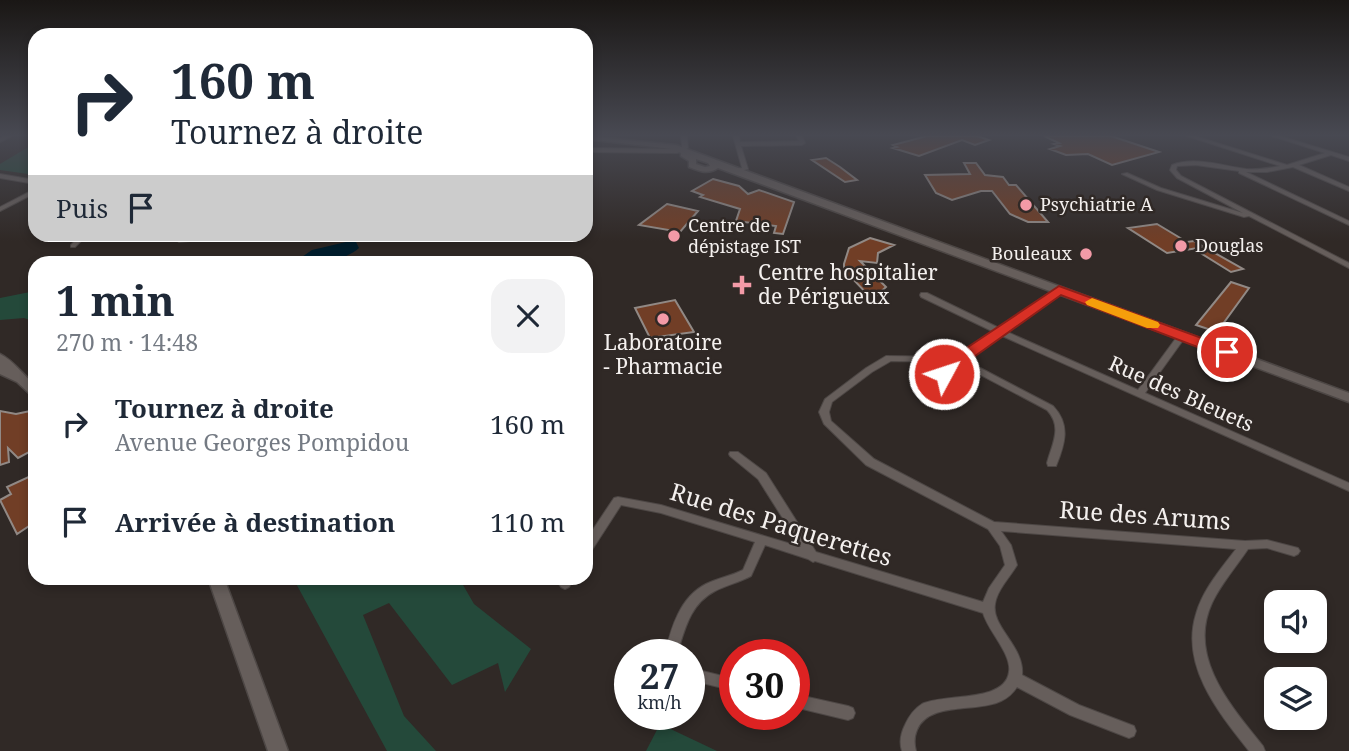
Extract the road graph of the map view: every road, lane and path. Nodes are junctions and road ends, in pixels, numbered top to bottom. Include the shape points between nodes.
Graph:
1 (730, 171) edge
2 (739, 171) edge
3 (1174, 171) edge
4 (1240, 171) edge
5 (1303, 171) edge
6 (1125, 174) dead end
7 (0, 176) edge
8 (28, 181) edge
9 (778, 186) junction
10 (1349, 189) edge
11 (28, 195) edge
12 (0, 209) edge
13 (1259, 219) junction
14 (1349, 223) edge
15 (77, 242) edge
16 (73, 246) dead end
17 (1349, 266) edge
18 (1059, 290) junction
19 (924, 295) dead end
20 (1000, 332) junction
21 (1182, 336) junction
22 (0, 358) edge
23 (959, 360) junction
24 (0, 369) edge
25 (20, 379) junction
26 (28, 386) edge
27 (1139, 394) junction
28 (1349, 398) edge
29 (937, 407) dead end
30 (734, 454) dead end
31 (1052, 463) dead end
32 (1349, 487) edge
33 (992, 526) junction
34 (593, 539) edge
35 (761, 541) junction
36 (1245, 545) junction
37 (1294, 551) dead end
38 (813, 556) junction
39 (219, 585) edge
40 (987, 609) junction
41 (676, 639) edge
42 (1014, 678) junction
43 (810, 704) edge
44 (848, 713) dead end
45 (1129, 731) dead end
46 (278, 751) edge
47 (909, 751) edge
48 (1258, 751) edge

1 - 9 main road
2 - 9 main road
3 - 13 street
4 - 14 street
5 - 10 street
6 - 13 street
7 - 8 street
9 - 18 main road
11 - 12 street
13 - 17 street
15 - 16 street
18 - 20 street
18 - 21 main road
19 - 20 street
20 - 23 street
20 - 27 street, Rue des Bleuets
21 - 27 street
21 - 28 main road
22 - 25 main road
23 - 29 street via 933,394
23 - 31 street via 1060,416
23 - 33 street via 889,358 828,401 824,412 827,422 870,462
24 - 25 main road
25 - 26 main road
27 - 32 street, Rue des Bleuets
30 - 38 street via 762,476
33 - 36 street, Rue des Arums
33 - 40 street via 1011,565
34 - 35 street, Rue des Paquerettes via 618,501 661,509
35 - 38 street, Rue des Paquerettes
35 - 41 street via 747,573 708,588 687,607
36 - 37 street, Rue des Arums via 1267,544
36 - 48 street via 1206,603 1197,641 1206,675
38 - 40 street, Rue des Paquerettes
39 - 46 main road
40 - 42 street via 1012,655
42 - 45 street via 1075,710
42 - 47 street via 1008,689 993,698 921,712 911,724
43 - 44 street

